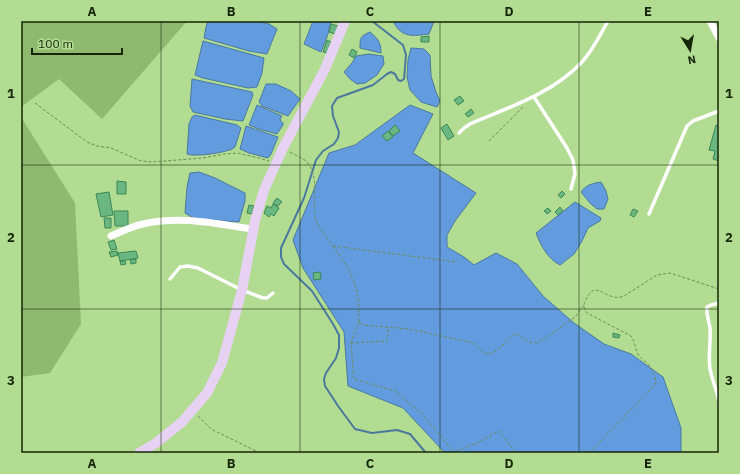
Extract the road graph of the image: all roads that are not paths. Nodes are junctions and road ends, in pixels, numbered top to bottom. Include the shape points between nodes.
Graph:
1 (345, 21) edge
2 (608, 21) edge
3 (710, 21) edge
4 (719, 38) edge
5 (534, 97) junction
6 (719, 111) edge
7 (459, 133) dead end
8 (571, 189) dead end
9 (649, 214) dead end
10 (253, 229) junction
11 (111, 236) dead end
12 (170, 279) dead end
13 (242, 290) junction
14 (273, 293) dead end
15 (719, 303) edge
16 (719, 402) edge
17 (139, 453) edge

1 - 10 street via 325,69 275,164 264,190
2 - 5 lane via 582,62 567,76
3 - 4 street
5 - 7 lane via 470,124
5 - 8 lane via 572,160 575,174
6 - 9 lane via 687,126
10 - 11 street via 189,221 166,221 143,224
10 - 13 street
12 - 13 lane via 180,267 188,266 198,268
13 - 14 lane via 263,298
13 - 17 street via 222,363 206,394 182,422
15 - 16 lane via 707,307 706,311 711,341 710,369

